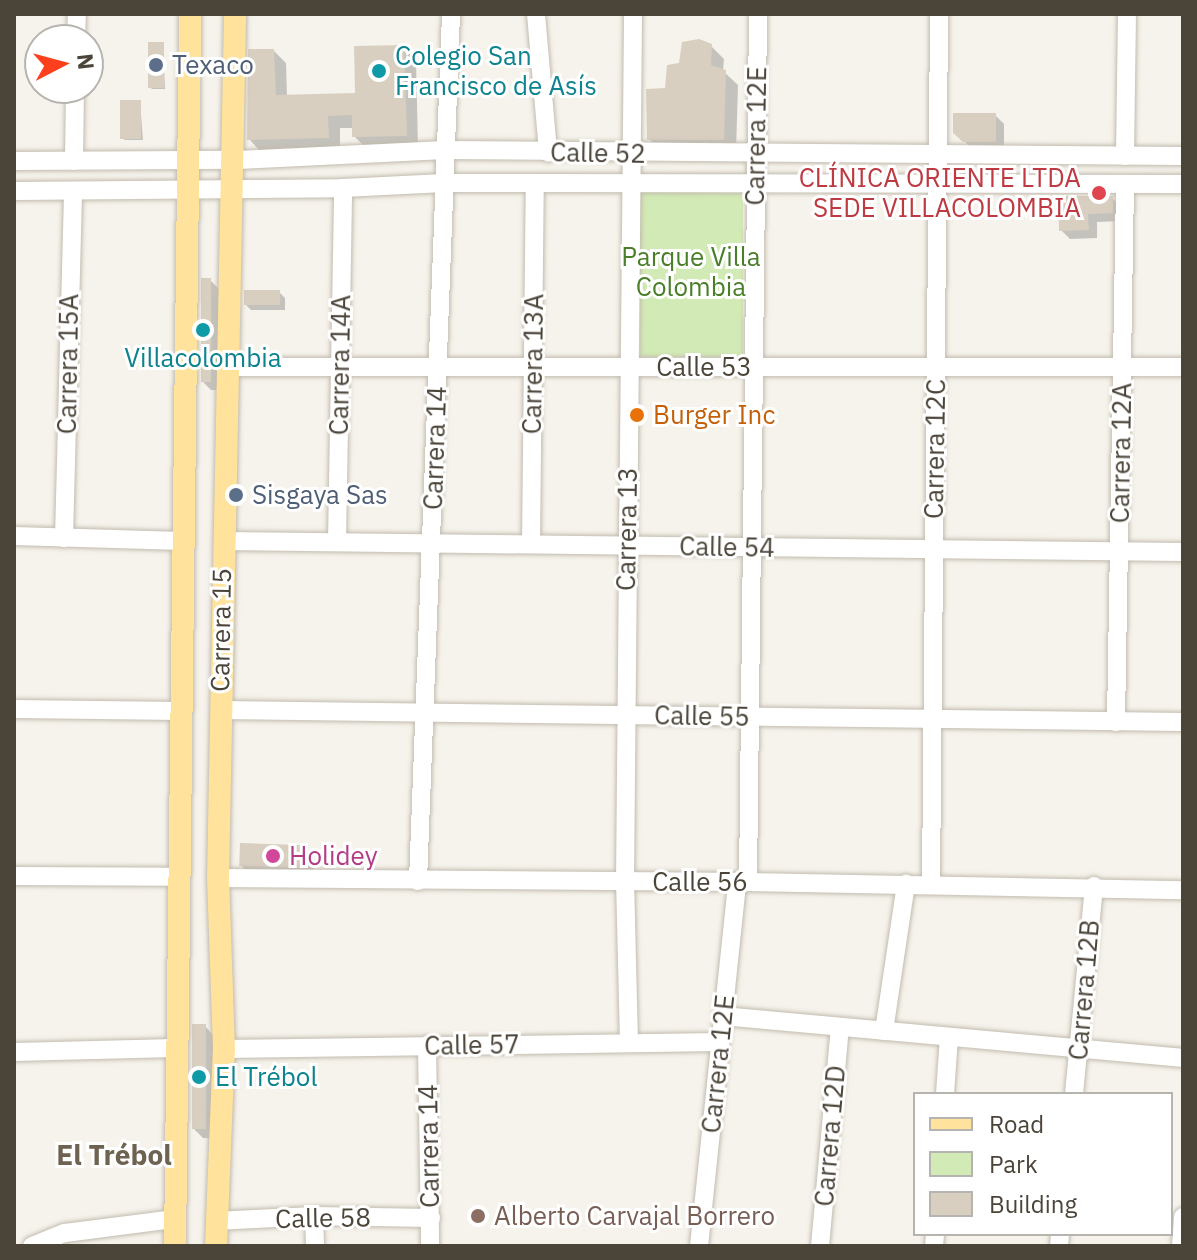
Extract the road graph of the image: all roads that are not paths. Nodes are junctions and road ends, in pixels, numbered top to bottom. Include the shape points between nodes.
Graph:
1 (190, 14) edge
2 (235, 14) edge
3 (451, 14) edge
4 (536, 14) edge
5 (633, 14) edge
6 (758, 14) edge
7 (939, 14) edge
8 (1127, 14) edge
9 (75, 104) edge
10 (445, 150) junction
11 (548, 152) junction
12 (756, 153) junction
13 (631, 154) junction
14 (938, 154) junction
15 (1125, 156) junction
16 (1183, 156) edge
17 (229, 160) junction
18 (14, 161) edge
19 (74, 161) junction
20 (102, 161) junction
21 (187, 161) junction
22 (755, 182) junction
23 (937, 182) junction
24 (444, 183) junction
25 (535, 183) junction
26 (631, 183) junction
27 (1125, 184) junction
28 (1183, 184) edge
29 (343, 188) junction
30 (228, 190) junction
31 (14, 191) edge
32 (73, 191) junction
33 (102, 191) junction
34 (186, 191) junction
35 (225, 367) junction
36 (340, 367) junction
37 (438, 367) junction
38 (533, 367) junction
39 (629, 367) junction
40 (753, 367) junction
41 (936, 367) junction
42 (1122, 367) junction
43 (1183, 367) edge
44 (14, 536) edge
45 (64, 538) junction
46 (182, 541) junction
47 (223, 541) junction
48 (337, 542) junction
49 (431, 544) junction
50 (531, 544) junction
51 (627, 546) junction
52 (751, 547) junction
53 (934, 549) junction
54 (1119, 552) junction
55 (1183, 552) edge
56 (14, 709) edge
57 (220, 710) junction
58 (180, 711) junction
59 (425, 713) junction
60 (626, 715) junction
61 (750, 717) junction
62 (932, 719) junction
63 (1116, 722) junction
64 (1183, 722) edge
65 (14, 876) edge
66 (178, 877) junction
67 (218, 878) junction
68 (418, 881) junction
69 (625, 882) junction
70 (743, 882) junction
71 (906, 884) junction
72 (931, 884) junction
73 (1094, 886) junction
74 (1183, 890) edge
75 (723, 1016) junction
76 (840, 1027) junction
77 (884, 1031) junction
78 (949, 1037) junction
79 (719, 1042) junction
80 (629, 1043) junction
81 (427, 1045) junction
82 (175, 1048) junction
83 (224, 1049) junction
84 (1078, 1050) junction
85 (14, 1052) edge
86 (1183, 1058) edge
87 (945, 1092) edge
88 (1074, 1092) edge
89 (314, 1216) junction
90 (1183, 1217) edge
91 (431, 1218) junction
92 (175, 1219) junction
93 (215, 1221) junction
94 (32, 1246) edge
95 (175, 1246) edge
96 (216, 1246) edge
97 (315, 1246) edge
98 (430, 1246) edge
99 (699, 1246) edge
100 (820, 1246) edge
101 (1181, 1246) edge

1 - 21 main road, Carrera 15
2 - 17 main road, Carrera 15
3 - 10 street, Carrera 14
4 - 11 street
5 - 13 street, Carrera 13
6 - 12 street, Carrera 12E
7 - 14 street, Carrera 12C
8 - 15 street
9 - 19 street
10 - 11 street, Calle 52
10 - 17 street, Calle 52
10 - 24 street, Carrera 14
11 - 13 street, Calle 52
12 - 13 street, Calle 52
12 - 14 street, Calle 52
12 - 22 street, Carrera 12E
13 - 26 street, Carrera 13
14 - 15 street, Calle 52
14 - 23 street, Carrera 12C
15 - 16 street, Calle 52
17 - 21 street, Calle 52
17 - 30 main road, Carrera 15
18 - 19 street, Calle 52
19 - 20 street, Calle 52
20 - 21 street, Calle 52
20 - 33 street
21 - 34 main road, Carrera 15
22 - 23 street, Calle 52
22 - 26 street, Calle 52
22 - 40 street, Carrera 12E
23 - 27 street, Calle 52
23 - 41 street, Carrera 12C
24 - 25 street, Calle 52
24 - 29 street, Calle 52
24 - 37 street, Carrera 14
25 - 26 street, Calle 52
25 - 38 street, Carrera 13A
26 - 39 street, Carrera 13
27 - 28 street, Calle 52
27 - 42 street, Carrera 12A
29 - 30 street, Calle 52
29 - 36 street, Carrera 14A
30 - 34 street, Calle 52
30 - 35 main road, Carrera 15
31 - 32 street, Calle 52
32 - 33 street, Calle 52
32 - 45 street, Carrera 15A
33 - 34 street, Calle 52
34 - 46 main road, Carrera 15
35 - 36 street, Calle 53
35 - 47 main road, Carrera 15
36 - 37 street, Calle 53
36 - 48 street, Carrera 14A
37 - 38 street, Calle 53
37 - 49 street, Carrera 14
38 - 39 street, Calle 53
38 - 50 street, Carrera 13A
39 - 40 street, Calle 53
39 - 51 street, Carrera 13
40 - 41 street, Calle 53
40 - 52 street, Carrera 12E
41 - 42 street, Calle 53
41 - 53 street, Carrera 12C
42 - 43 street, Calle 53
42 - 54 street, Carrera 12A
44 - 45 street
45 - 46 street
46 - 58 main road, Carrera 15
47 - 48 street, Calle 54
47 - 57 main road, Carrera 15
48 - 49 street, Calle 54
49 - 50 street, Calle 54
49 - 59 street, Carrera 14
50 - 51 street, Calle 54
51 - 52 street, Calle 54
51 - 60 street, Carrera 13
52 - 53 street, Calle 54
52 - 61 street, Carrera 12E
53 - 54 street, Calle 54
53 - 62 street, Carrera 12C
54 - 55 street, Calle 54
54 - 63 street, Carrera 12A
56 - 58 street
57 - 59 street, Calle 55
57 - 67 main road, Carrera 15
58 - 66 main road, Carrera 15
59 - 60 street, Calle 55
59 - 68 street, Carrera 14
60 - 61 street, Calle 55
60 - 69 street, Carrera 13
61 - 62 street, Calle 55
61 - 70 street, Carrera 12E
62 - 63 street, Calle 55
62 - 72 street, Carrera 12C
63 - 64 street, Calle 55
65 - 66 street
66 - 82 main road, Carrera 15
67 - 68 street, Calle 56
67 - 83 main road, Carrera 15
68 - 69 street, Calle 56
69 - 70 street, Calle 56
69 - 80 street, Carrera 13
70 - 71 street, Calle 56
70 - 75 street, Carrera 12E
71 - 72 street, Calle 56
71 - 77 street
72 - 73 street, Calle 56
73 - 74 street, Calle 56
73 - 84 street, Carrera 12B
75 - 76 street
75 - 79 street, Carrera 12E
76 - 77 street
76 - 100 street, Carrera 12D
77 - 78 street
78 - 84 street
78 - 87 street
79 - 80 street, Calle 57
79 - 99 street, Carrera 12E
80 - 81 street, Calle 57
81 - 83 street, Calle 57
81 - 91 street, Carrera 14
82 - 85 street
82 - 92 main road, Carrera 15
83 - 93 main road, Carrera 15
84 - 86 street
84 - 88 street, Carrera 12B
89 - 91 street, Calle 58
89 - 93 street, Calle 58
89 - 97 street
90 - 101 street
91 - 98 street, Carrera 14
92 - 94 street via 65,1233
92 - 95 main road, Carrera 15
93 - 96 main road, Carrera 15

